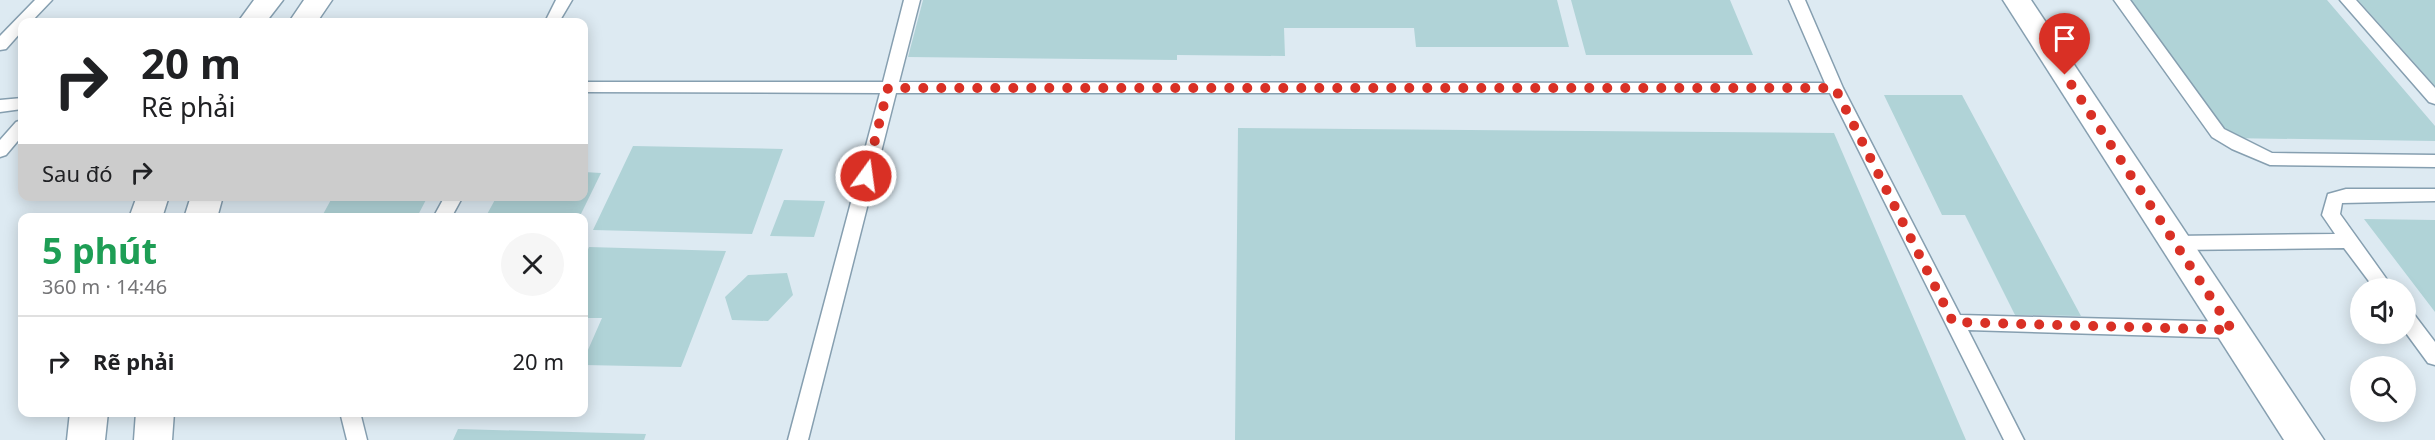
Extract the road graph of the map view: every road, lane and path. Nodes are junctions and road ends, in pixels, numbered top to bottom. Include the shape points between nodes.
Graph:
1 (44, 0) edge
2 (269, 0) edge
3 (318, 0) edge
4 (564, 0) edge
5 (912, 0) edge
6 (1797, 0) edge
7 (2017, 0) edge
8 (2122, 0) edge
9 (2348, 0) edge
10 (26, 18) edge
11 (255, 18) edge
12 (306, 18) edge
13 (554, 18) edge
14 (18, 27) edge
15 (0, 45) edge
16 (588, 87) edge
17 (888, 88) junction
18 (1835, 88) junction
19 (2435, 98) edge
20 (18, 104) edge
21 (0, 106) edge
22 (18, 131) edge
23 (0, 151) edge
24 (2435, 161) edge
25 (2435, 195) edge
26 (2349, 241) junction
27 (2174, 243) junction
28 (2377, 278) edge
29 (1953, 322) junction
30 (2232, 330) junction
31 (2416, 331) edge
32 (2435, 357) edge
33 (88, 417) edge
34 (155, 417) edge
35 (351, 417) edge
36 (86, 440) edge
37 (153, 440) edge
38 (357, 440) edge
39 (798, 440) edge
40 (2014, 440) edge
41 (2305, 440) edge

1 - 10 lane
2 - 11 street
3 - 12 street
4 - 13 lane
5 - 17 lane
6 - 18 lane
7 - 27 street
8 - 24 lane via 2218,133 2238,145 2270,159
9 - 19 lane
14 - 15 lane
16 - 17 lane
17 - 18 lane
17 - 39 lane
18 - 29 lane
20 - 21 lane
22 - 23 lane
25 - 26 lane via 2346,195 2334,199 2331,215
26 - 27 lane
26 - 28 lane
27 - 30 street
29 - 30 lane
29 - 40 lane
30 - 41 street
31 - 32 lane
33 - 36 street
34 - 37 street
35 - 38 lane

